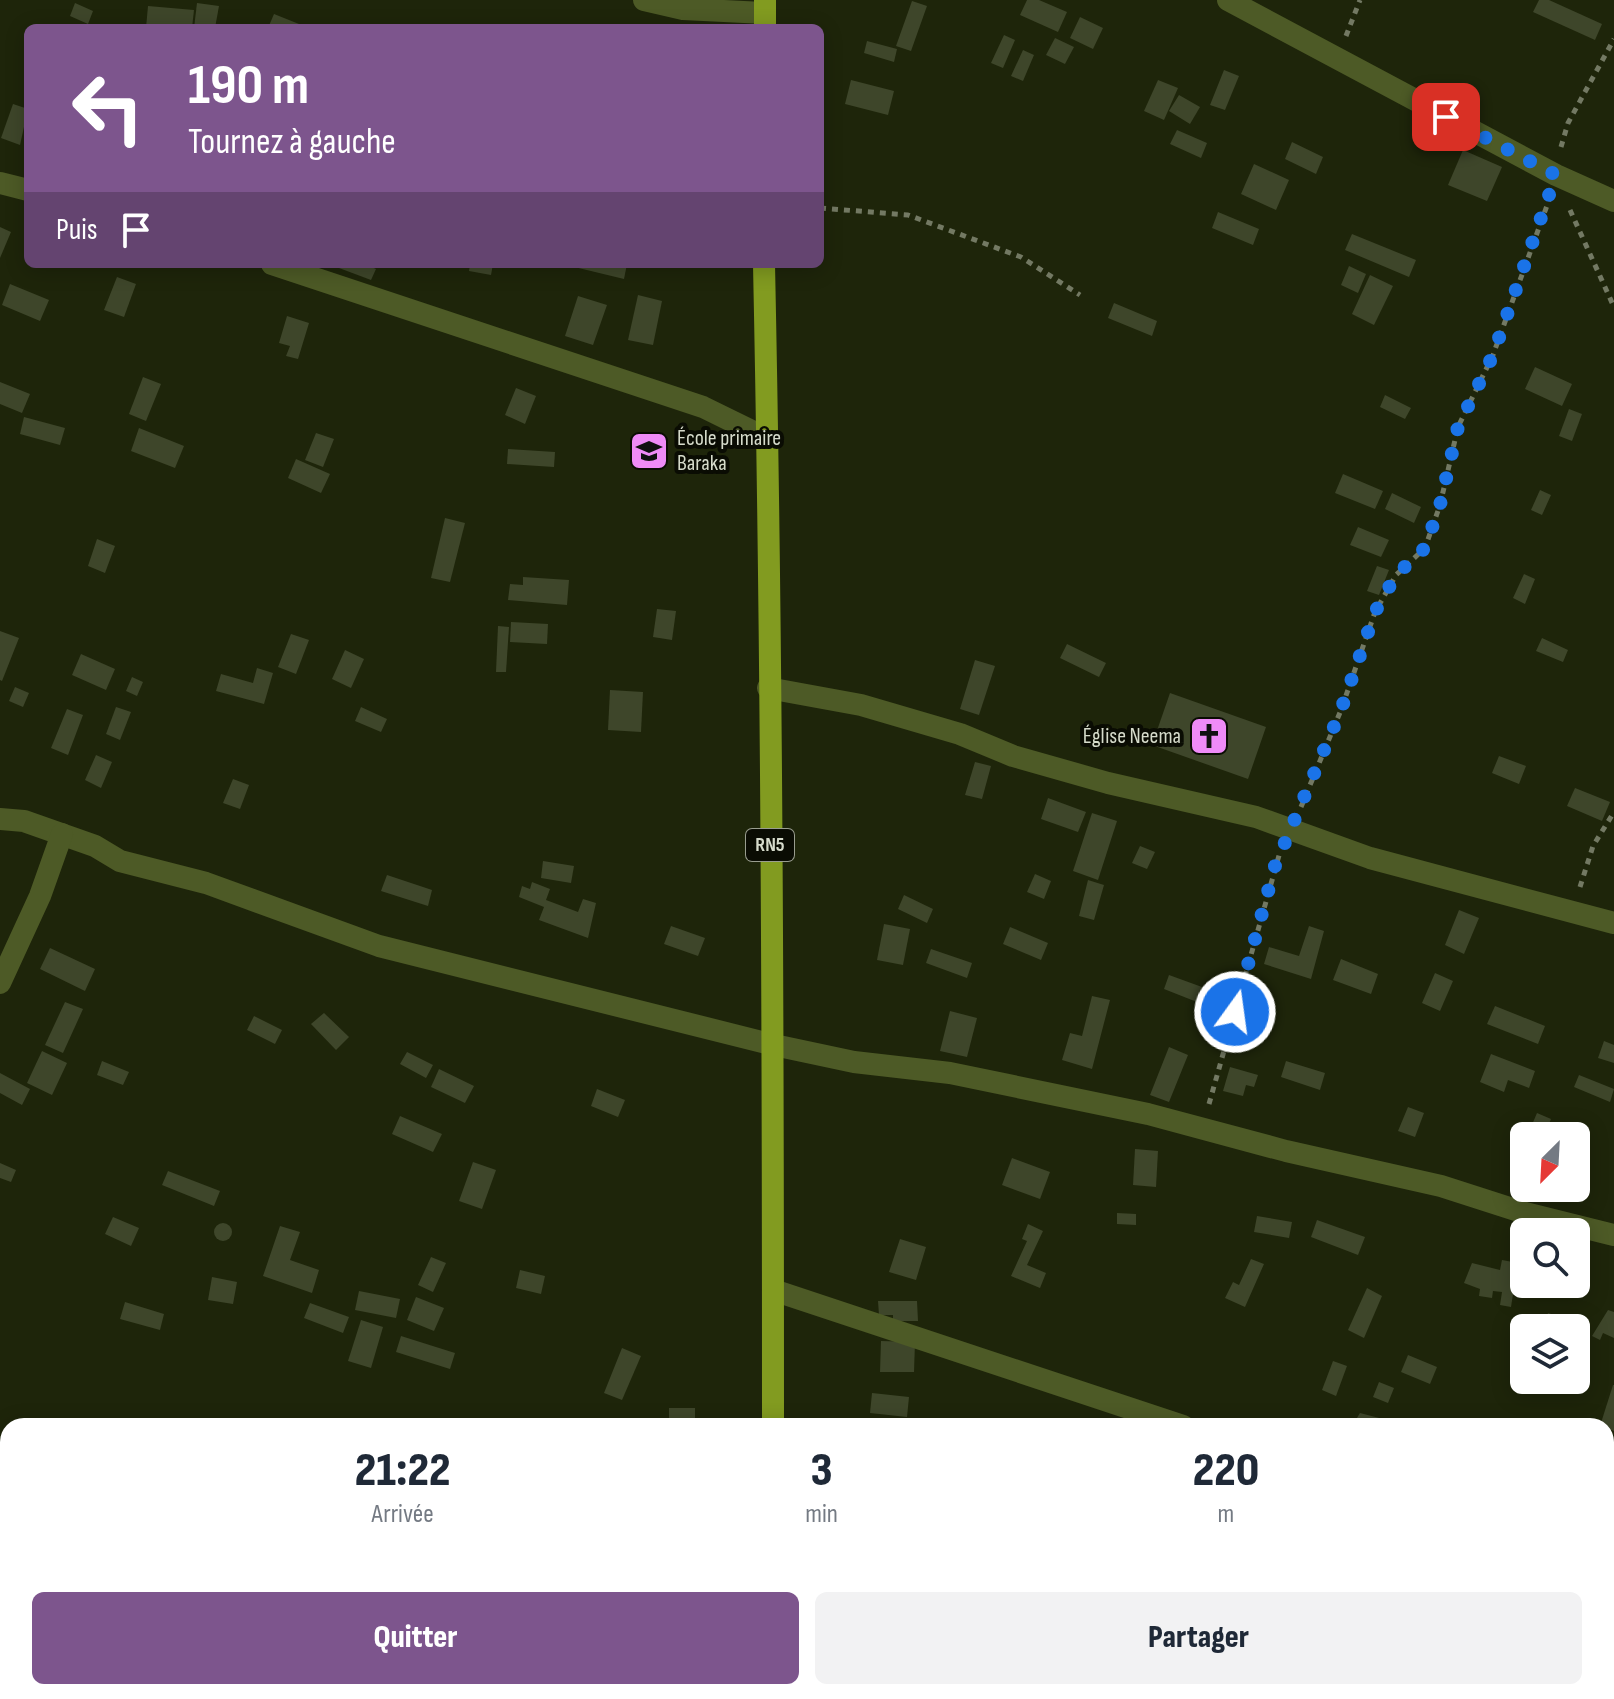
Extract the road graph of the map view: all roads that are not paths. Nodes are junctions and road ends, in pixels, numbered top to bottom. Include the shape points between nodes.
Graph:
1 (644, 0) edge
2 (1228, 0) edge
3 (765, 14) edge
4 (0, 183) edge
5 (24, 189) edge
6 (1614, 201) edge
7 (284, 268) edge
8 (764, 268) edge
9 (768, 439) junction
10 (768, 688) junction
11 (0, 819) edge
12 (62, 834) junction
13 (1614, 923) edge
14 (0, 983) edge
15 (774, 1045) junction
16 (1614, 1235) edge
17 (773, 1290) junction
18 (773, 1418) edge
19 (1159, 1418) edge

1 - 3 street via 683,9
2 - 6 street
4 - 5 street
7 - 9 street via 703,407
8 - 9 highway, RN5
9 - 10 highway, RN5
10 - 13 street via 861,705 1013,756 1256,817 1370,858
10 - 15 highway, RN5
11 - 12 street
12 - 14 street
12 - 15 street via 120,861 206,883 379,946
15 - 16 street via 854,1062 950,1073 1202,1128
15 - 17 highway, RN5
17 - 18 highway, RN5
17 - 19 street

